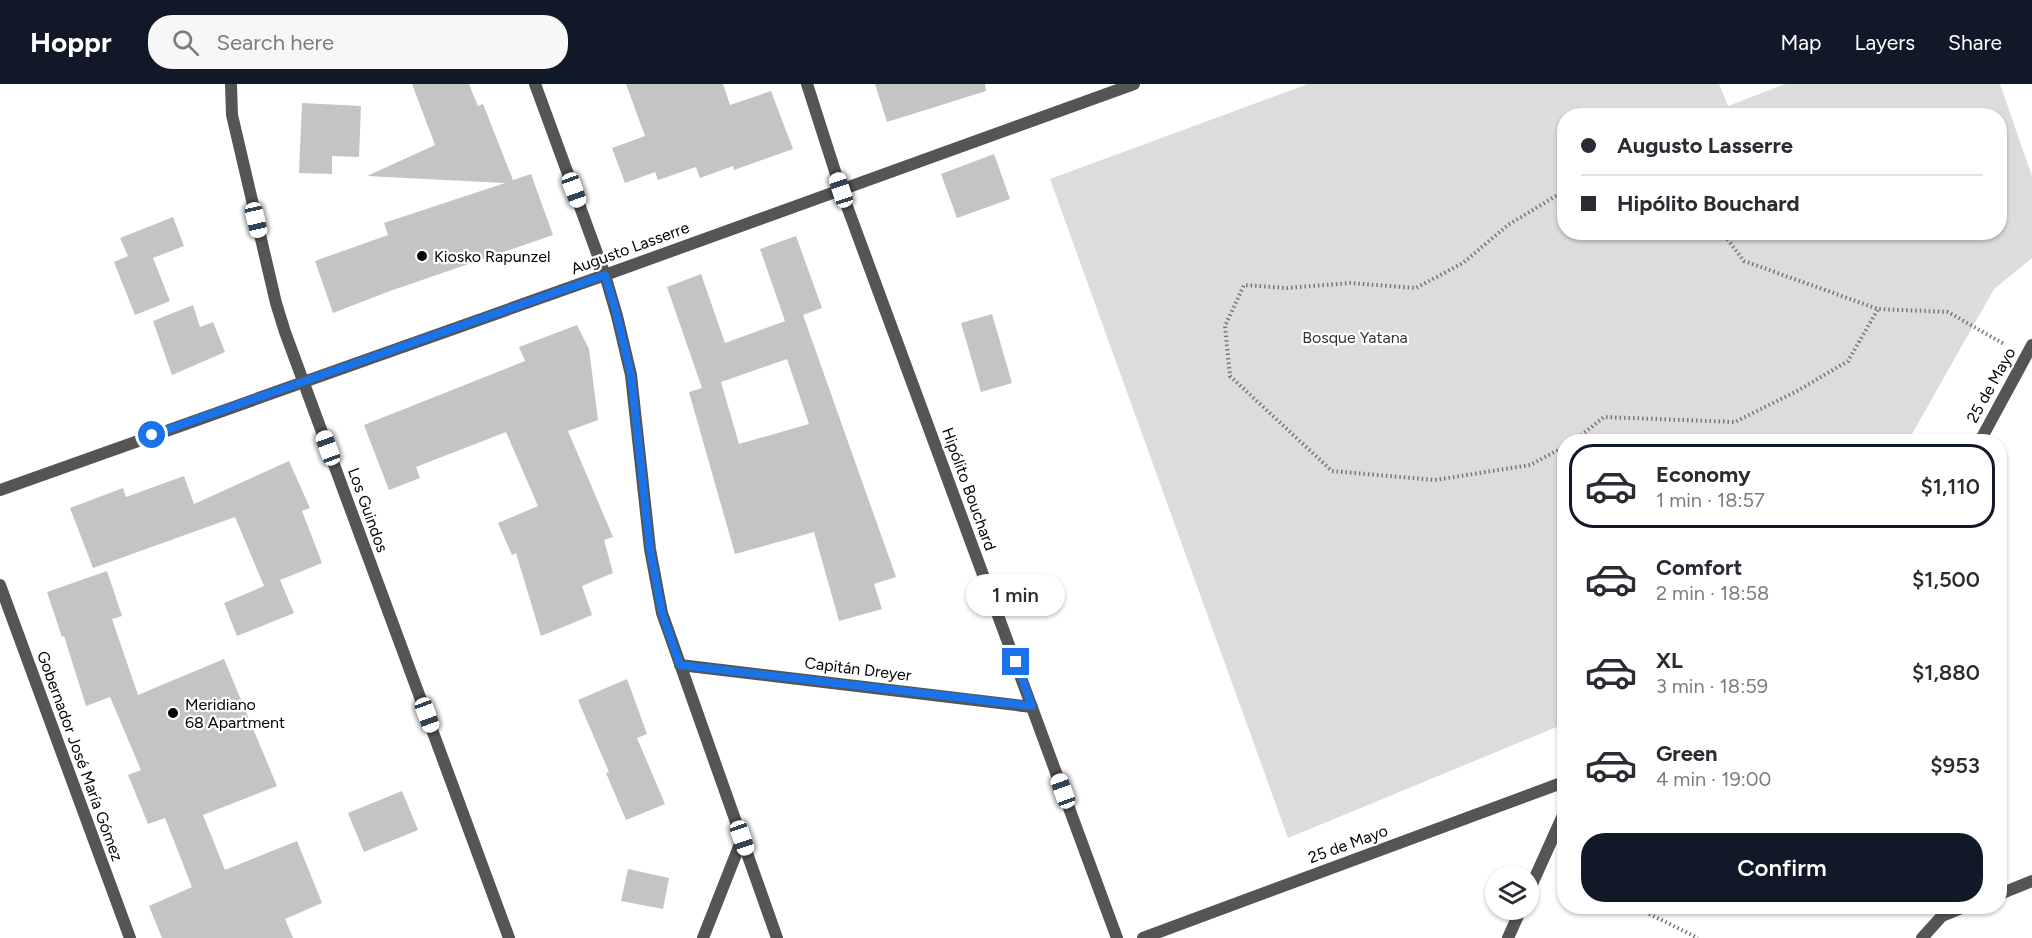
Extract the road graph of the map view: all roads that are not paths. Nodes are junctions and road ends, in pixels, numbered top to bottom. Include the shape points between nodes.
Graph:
1 (231, 84) edge
2 (535, 84) edge
3 (807, 84) edge
4 (1134, 84) edge
5 (841, 190) junction
6 (605, 275) junction
7 (2029, 351) edge
8 (303, 381) junction
9 (1984, 434) edge
10 (0, 489) edge
11 (0, 585) edge
12 (680, 665) junction
13 (1032, 706) junction
14 (1557, 785) edge
15 (1557, 829) edge
16 (742, 838) junction
17 (1539, 869) edge
18 (2032, 881) edge
19 (2007, 891) edge
20 (1947, 914) edge
21 (1516, 920) edge
22 (130, 938) edge
23 (509, 938) edge
24 (704, 938) edge
25 (777, 938) edge
26 (1117, 938) edge
27 (1143, 938) edge
28 (1508, 938) edge
29 (1922, 938) edge

1 - 8 street, Los Guindos via 232,115 276,303
2 - 6 street
3 - 5 street, Hipólito Bouchard
4 - 5 street, Augusto Lasserre
5 - 6 street, Augusto Lasserre
5 - 13 street, Hipólito Bouchard
6 - 8 street, Augusto Lasserre
6 - 12 street via 631,375 650,549 662,613
7 - 9 street, 25 de Mayo
8 - 10 street, Augusto Lasserre
8 - 23 street, Los Guindos
11 - 22 street, Gobernador José María Gómez
12 - 13 street, Capitán Dreyer
12 - 16 street
13 - 26 street, Hipólito Bouchard
14 - 27 street, 25 de Mayo
15 - 17 street
16 - 24 street
16 - 25 street
18 - 19 street
20 - 29 street
21 - 28 street

